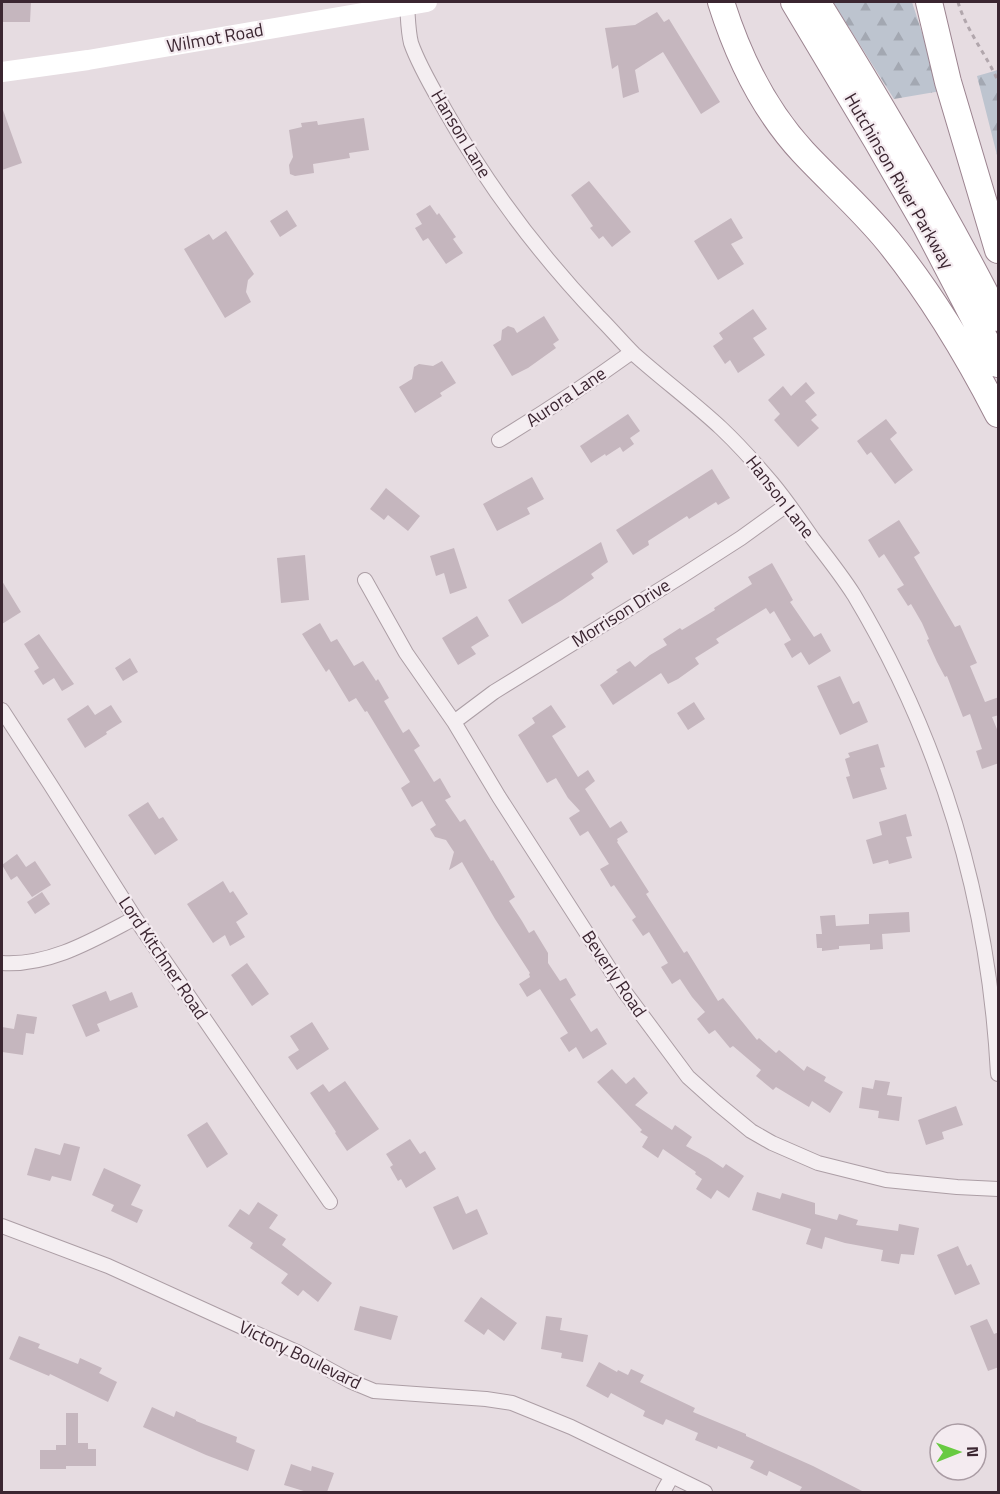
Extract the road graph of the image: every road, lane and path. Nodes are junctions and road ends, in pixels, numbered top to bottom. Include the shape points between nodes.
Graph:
1 (427, 2) edge
2 (721, 2) edge
3 (794, 2) edge
4 (817, 2) edge
5 (929, 2) edge
6 (958, 2) edge
7 (407, 3) edge
8 (2, 72) edge
9 (999, 81) edge
10 (999, 250) edge
11 (999, 318) edge
12 (632, 352) junction
13 (999, 364) edge
14 (999, 414) edge
15 (500, 440) dead end
16 (788, 504) junction
17 (365, 580) dead end
18 (2, 710) edge
19 (454, 722) junction
20 (135, 918) junction
21 (2, 963) edge
22 (999, 1074) edge
23 (999, 1189) edge
24 (330, 1202) dead end
25 (2, 1226) edge
26 (672, 1476) junction
27 (663, 1492) edge
28 (705, 1492) edge

1 - 7 street, Wilmot Road
2 - 14 highway via 746,67 770,109 802,152 868,218 910,269
3 - 13 highway, Hutchinson River Parkway via 926,226
4 - 11 highway, Hutchinson River Parkway via 918,171
5 - 10 highway via 948,82
6 - 9 path
7 - 8 street, Wilmot Road
7 - 12 street, Hanson Lane via 410,40 418,60 463,142 555,269
12 - 15 street, Aurora Lane
12 - 16 street, Hanson Lane via 720,427
16 - 19 street, Morrison Drive via 741,538 494,692
16 - 22 street, Hanson Lane via 853,594 917,716 936,763 980,919
17 - 19 street, Beverly Road via 406,653
18 - 20 street, Lord Kitchner Road
19 - 23 street, Beverly Road via 624,991 688,1077 717,1103 751,1131 818,1163 886,1180
20 - 21 street via 62,954 33,962
20 - 24 street, Lord Kitchner Road
25 - 26 street, Victory Boulevard via 108,1266 374,1391 512,1403
26 - 27 street
26 - 28 street, Victory Boulevard

